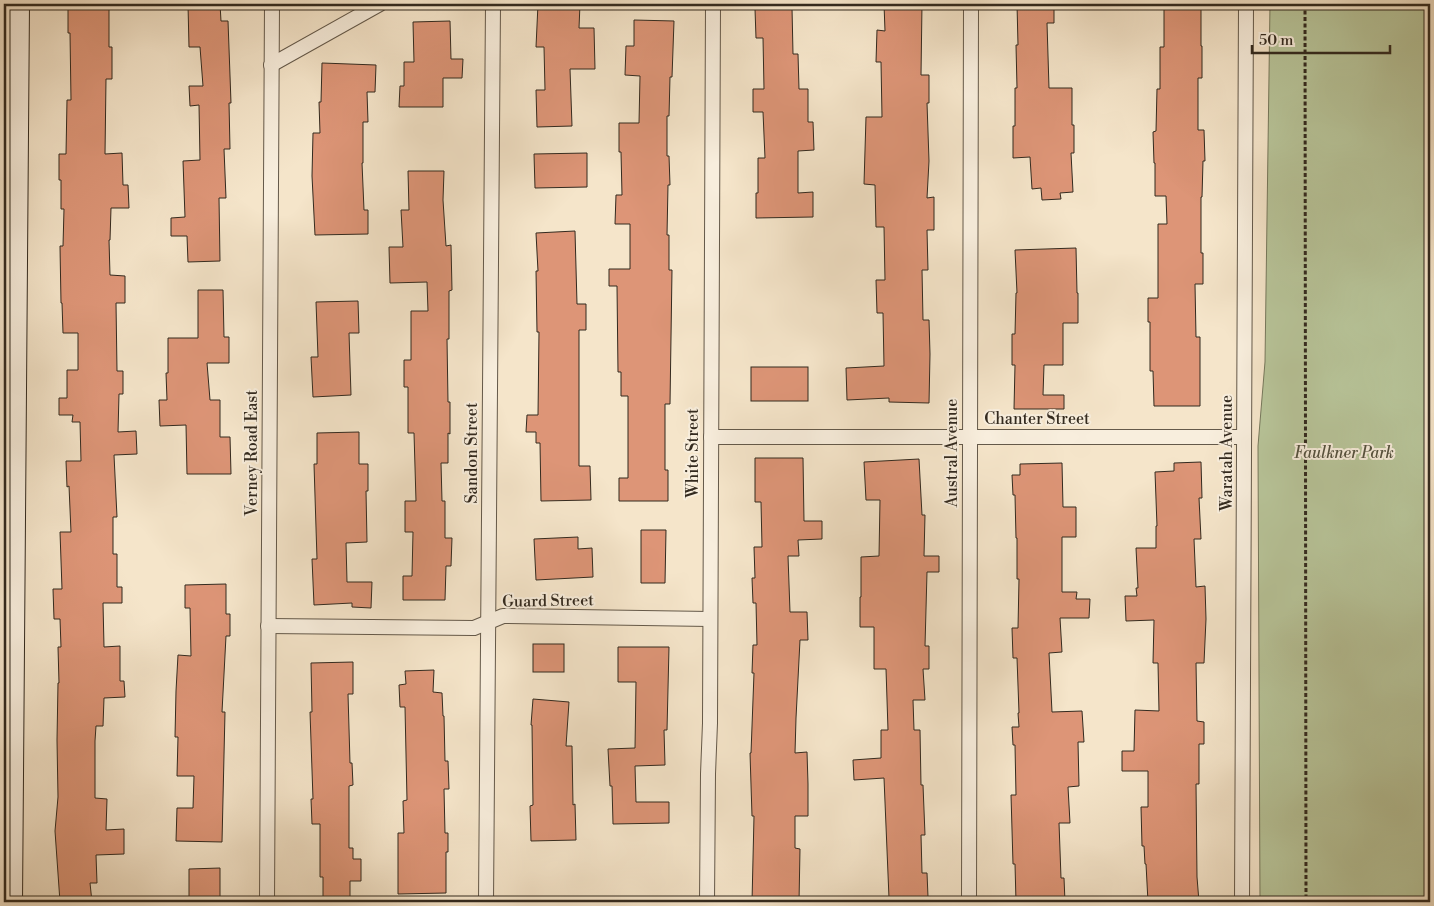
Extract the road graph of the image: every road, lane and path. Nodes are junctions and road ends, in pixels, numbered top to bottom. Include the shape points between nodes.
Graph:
1 (19, 4) edge
2 (272, 4) edge
3 (380, 4) edge
4 (493, 4) edge
5 (713, 4) edge
6 (971, 4) edge
7 (1246, 4) edge
8 (1305, 4) edge
9 (271, 65) junction
10 (710, 437) junction
11 (970, 437) junction
12 (1244, 437) junction
13 (710, 619) junction
14 (488, 622) junction
15 (268, 626) junction
16 (12, 902) edge
17 (267, 902) edge
18 (486, 902) edge
19 (707, 902) edge
20 (970, 902) edge
21 (1242, 902) edge
22 (1306, 902) edge

1 - 16 main road
2 - 9 street, Verney Road East
3 - 9 street
4 - 14 street, Sandon Street
5 - 10 street, White Street
6 - 11 street, Austral Avenue
7 - 12 street, Waratah Avenue
8 - 22 path
9 - 15 street, Verney Road East
10 - 11 street, Chanter Street
10 - 13 street, White Street
11 - 12 street, Chanter Street
11 - 20 street, Austral Avenue
12 - 21 street, Waratah Avenue
13 - 14 street, Guard Street via 503,616
13 - 19 street, White Street
14 - 15 street, Guard Street via 474,628
14 - 18 street, Sandon Street
15 - 17 street, Verney Road East

